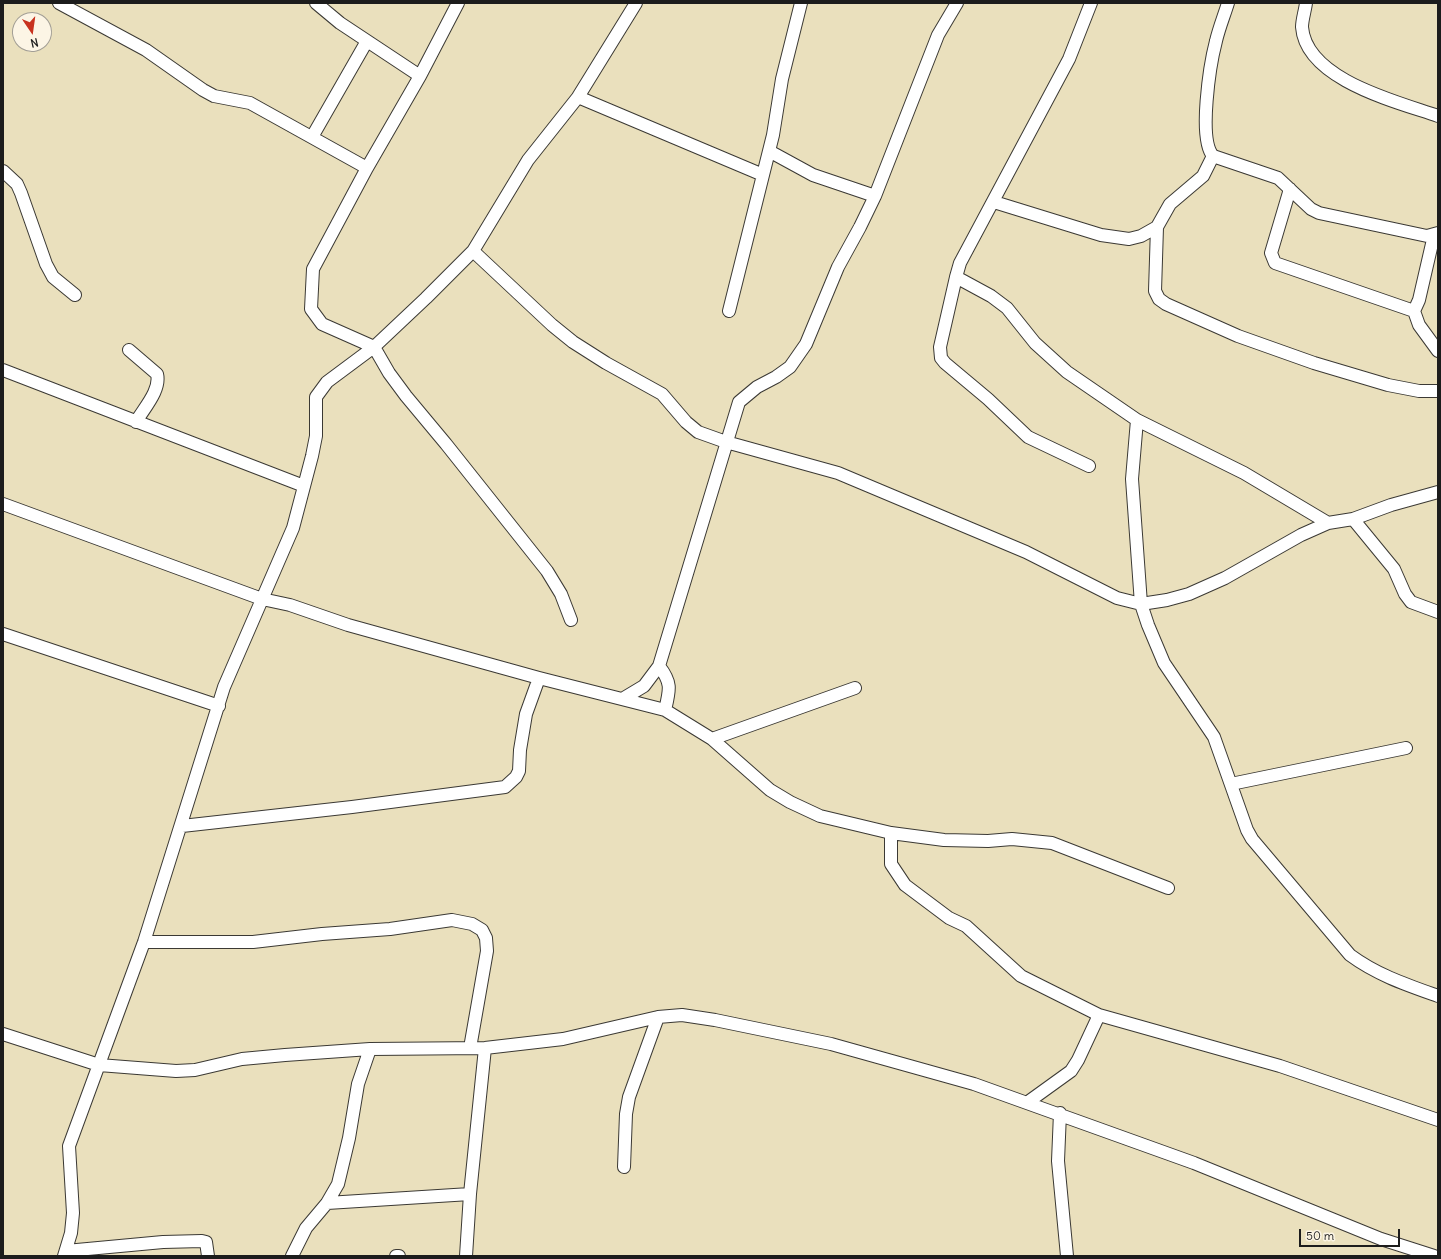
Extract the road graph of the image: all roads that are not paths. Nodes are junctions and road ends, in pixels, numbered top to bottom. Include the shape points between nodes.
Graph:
1 (59, 3) edge
2 (316, 3) edge
3 (458, 3) edge
4 (636, 3) edge
5 (801, 3) edge
6 (957, 3) edge
7 (1091, 3) edge
8 (1228, 3) edge
9 (1306, 3) edge
10 (368, 41) junction
11 (420, 76) junction
12 (578, 97) junction
13 (1438, 116) edge
14 (312, 137) junction
15 (769, 151) junction
16 (1213, 156) junction
17 (367, 168) junction
18 (3, 171) edge
19 (763, 175) junction
20 (1290, 190) junction
21 (875, 196) junction
22 (994, 202) junction
23 (1157, 228) junction
24 (1436, 234) edge
25 (473, 250) junction
26 (956, 277) junction
27 (75, 295) dead end
28 (729, 311) dead end
29 (1414, 311) junction
30 (374, 346) junction
31 (129, 350) dead end
32 (1438, 351) edge
33 (3, 370) edge
34 (1438, 391) edge
35 (1137, 420) junction
36 (136, 422) junction
37 (726, 442) junction
38 (1089, 466) dead end
39 (304, 486) junction
40 (1438, 492) edge
41 (3, 504) edge
42 (1354, 519) junction
43 (1328, 522) junction
44 (262, 599) junction
45 (1141, 604) junction
46 (1438, 612) edge
47 (571, 620) dead end
48 (3, 634) edge
49 (659, 666) junction
50 (539, 678) junction
51 (855, 688) dead end
52 (624, 698) junction
53 (220, 706) junction
54 (666, 710) junction
55 (712, 739) junction
56 (1406, 748) dead end
57 (1231, 784) junction
58 (182, 826) junction
59 (891, 833) junction
60 (1168, 888) dead end
61 (144, 942) junction
62 (1438, 996) edge
63 (1099, 1015) junction
64 (658, 1017) junction
65 (3, 1034) edge
66 (470, 1048) junction
67 (485, 1048) junction
68 (370, 1049) junction
69 (99, 1065) junction
70 (1028, 1102) junction
71 (1060, 1114) junction
72 (1438, 1120) edge
73 (624, 1167) dead end
74 (470, 1194) junction
75 (327, 1203) junction
76 (65, 1254) edge
77 (208, 1256) edge
78 (292, 1256) edge
79 (466, 1256) edge
80 (1067, 1256) edge
81 (1434, 1256) edge

1 - 14 street via 146,50 214,96 250,103
2 - 10 street
3 - 11 street
4 - 12 street
5 - 15 street via 782,79
6 - 21 street via 938,35
7 - 22 street via 1069,59
8 - 16 street via 1216,40 1206,112 1207,146
9 - 13 street via 1302,27 1304,36 1312,52 1328,69 1344,81
10 - 11 street
10 - 14 street
11 - 17 street
12 - 19 street
12 - 25 street via 528,160
14 - 17 street
15 - 19 street
15 - 21 street via 813,175
16 - 20 street via 1278,178
16 - 23 street via 1203,176 1170,204
17 - 30 street via 313,269 311,308 322,324
18 - 27 street via 17,184 21,192 53,277
19 - 28 street
20 - 24 street via 1319,213 1427,236
20 - 29 street via 1271,253 1275,263
21 - 37 street via 838,267 806,344 790,367 757,387 739,402
22 - 23 street via 1101,235 1129,239
22 - 26 street via 960,263
23 - 34 street via 1154,291 1159,300 1238,336 1314,363 1388,385 1419,391
24 - 29 street
25 - 30 street
25 - 37 street via 573,342 662,394 698,432
26 - 35 street via 1007,308 1035,343 1067,372
26 - 38 street via 940,347 941,358 1028,437
29 - 32 street via 1419,324
30 - 39 street via 327,382 316,397 316,436
30 - 47 street via 406,396 547,571 561,594
31 - 36 street via 157,374 159,379
33 - 36 street
35 - 43 street via 1244,473
35 - 45 street via 1132,479
36 - 39 street
37 - 45 street via 838,473 1026,552 1116,598
37 - 49 street
39 - 44 street via 293,528
40 - 42 street
41 - 44 street
42 - 43 street
42 - 46 street via 1394,569 1411,602
43 - 45 street via 1301,534 1252,564 1208,586 1167,600
44 - 50 street
44 - 53 street via 224,687
45 - 57 street via 1164,663 1208,726
48 - 53 street
49 - 52 street via 644,686
49 - 54 street via 670,686
50 - 52 street
50 - 58 street via 526,714 519,771 505,787
51 - 55 street
52 - 54 street
53 - 58 street
54 - 55 street
55 - 59 street via 770,790 790,802 820,816
56 - 57 street
57 - 62 street via 1252,839 1350,955 1384,976
58 - 61 street
59 - 60 street via 944,840 1012,839 1052,843
59 - 63 street via 891,864 905,885 949,918 966,926 1021,976
61 - 66 street via 253,942 390,929 452,920 472,924 482,930 487,950
61 - 69 street
63 - 70 street via 1071,1071
63 - 72 street via 1280,1066
64 - 67 street via 563,1039
64 - 70 street via 682,1016 715,1020 831,1044 974,1084
64 - 73 street via 629,1097
65 - 69 street
66 - 67 street
66 - 68 street
67 - 74 street
68 - 69 street via 242,1059 176,1072
68 - 75 street via 358,1084 338,1184
69 - 76 street via 69,1146 73,1213
70 - 71 street
71 - 80 street via 1058,1161
71 - 81 street via 1194,1164 1381,1239
74 - 75 street
74 - 79 street
75 - 78 street via 306,1228
76 - 77 street via 163,1242 202,1241 206,1242

